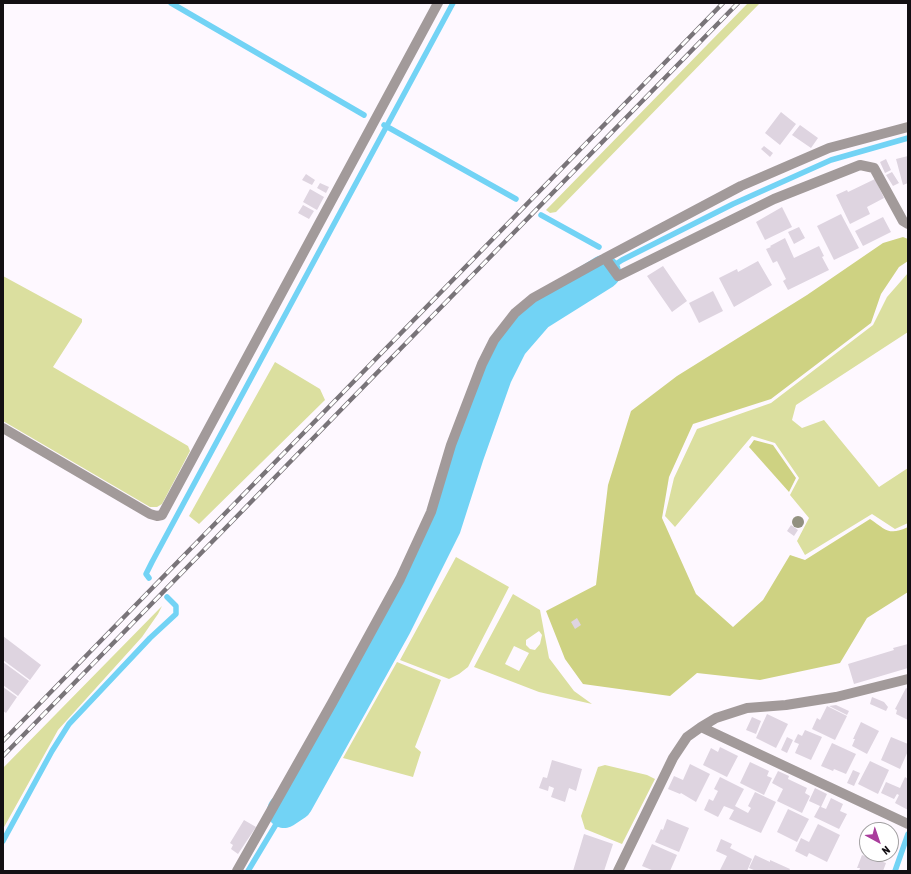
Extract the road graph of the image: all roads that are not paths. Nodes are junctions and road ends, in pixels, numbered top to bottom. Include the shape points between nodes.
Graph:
1 (438, 3) edge
2 (908, 127) edge
3 (908, 224) edge
4 (607, 261) junction
5 (3, 428) edge
6 (908, 679) edge
7 (701, 727) junction
8 (906, 823) edge
9 (237, 871) edge
10 (618, 871) edge

1 - 5 street via 162,515 150,514
2 - 4 street via 829,148 741,186
3 - 4 street via 903,221 874,168 860,165 774,199 618,276
4 - 9 street via 533,298 515,313 494,340 482,364 451,445 431,512 400,579
6 - 7 street via 836,697 747,708 716,718
7 - 8 street
7 - 10 street via 687,737 673,758

